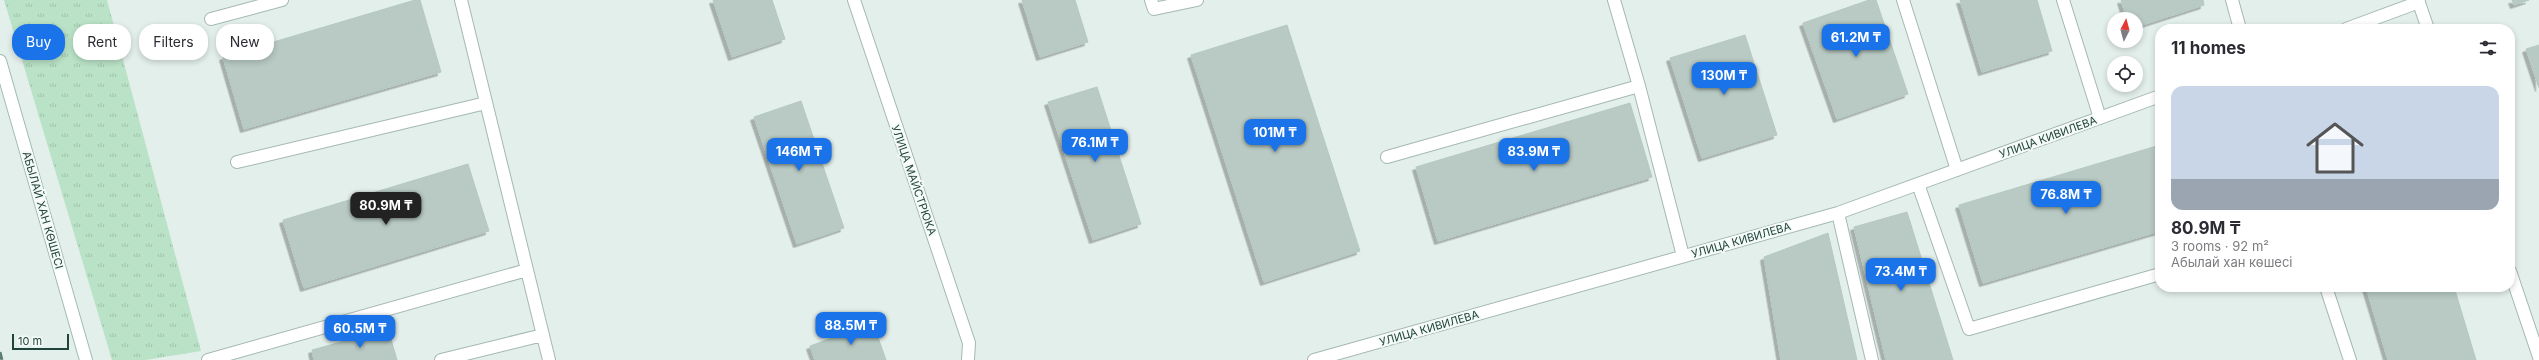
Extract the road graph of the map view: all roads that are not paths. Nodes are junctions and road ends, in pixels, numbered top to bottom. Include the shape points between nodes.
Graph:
1 (282, 0) edge
2 (461, 0) edge
3 (854, 0) edge
4 (1151, 0) edge
5 (1197, 0) edge
6 (1614, 0) edge
7 (1903, 0) edge
8 (2063, 0) edge
9 (2232, 0) edge
10 (2419, 1) edge
11 (211, 19) dead end
12 (2239, 24) edge
13 (2359, 24) edge
14 (2426, 24) edge
15 (0, 60) edge
16 (1639, 86) junction
17 (2155, 98) edge
18 (486, 102) junction
19 (2100, 118) junction
20 (1387, 157) dead end
21 (236, 162) dead end
22 (1957, 170) junction
23 (1918, 184) junction
24 (1838, 213) junction
25 (1683, 256) junction
26 (527, 270) junction
27 (2155, 275) edge
28 (2515, 286) edge
29 (2328, 292) edge
30 (543, 335) junction
31 (2539, 357) edge
32 (86, 360) edge
33 (208, 360) edge
34 (441, 360) edge
35 (549, 360) edge
36 (968, 360) edge
37 (1314, 360) edge
38 (1872, 360) edge
39 (2350, 360) edge

1 - 11 street
2 - 18 street
3 - 36 street, УЛИЦА МАЙСТРЮКА via 970,343
4 - 5 street via 1154,9
6 - 16 street
7 - 22 street
8 - 19 street
9 - 12 street
10 - 13 street
10 - 14 street
15 - 32 street, АБЫЛАЙ ХАН КӨШЕСІ
16 - 20 street
16 - 25 street
17 - 19 street, УЛИЦА КИВИЛЕВА
18 - 21 street
18 - 26 street
19 - 22 street, УЛИЦА КИВИЛЕВА
22 - 23 street, УЛИЦА КИВИЛЕВА
23 - 24 street, УЛИЦА КИВИЛЕВА
23 - 27 street via 1969,329
24 - 25 street, УЛИЦА КИВИЛЕВА
24 - 38 street
25 - 37 street, УЛИЦА КИВИЛЕВА
26 - 30 street
26 - 33 street
28 - 31 street
29 - 39 street
30 - 34 street
30 - 35 street

